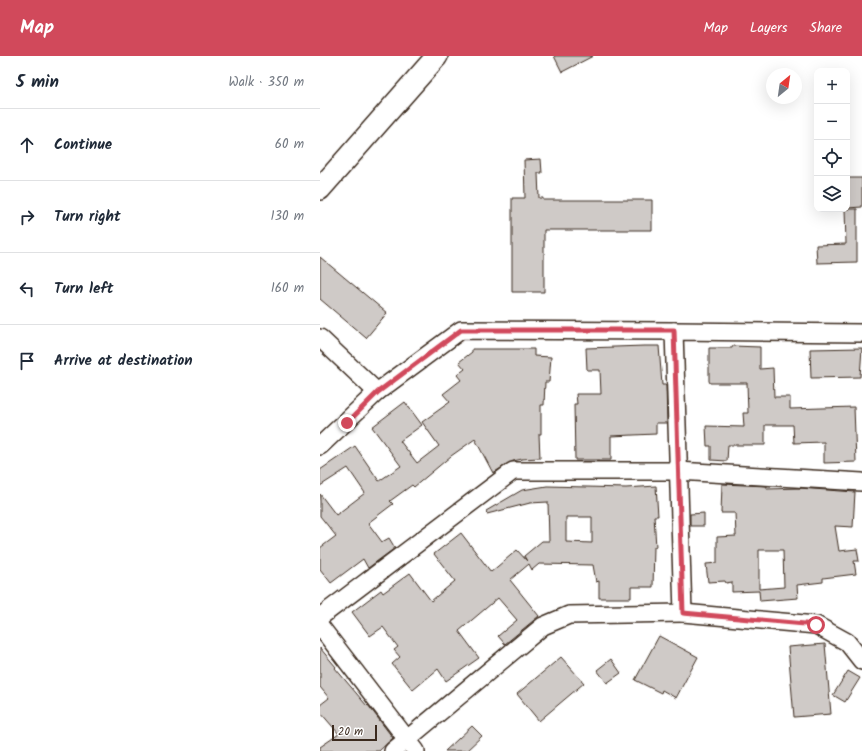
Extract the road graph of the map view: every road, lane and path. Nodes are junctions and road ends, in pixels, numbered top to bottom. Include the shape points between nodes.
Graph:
1 (437, 56) edge
2 (323, 183) edge
3 (674, 330) junction
4 (862, 333) edge
5 (320, 338) edge
6 (378, 392) junction
7 (320, 446) edge
8 (678, 471) junction
9 (862, 482) edge
10 (683, 613) junction
11 (320, 617) edge
12 (320, 626) edge
13 (862, 661) edge
14 (411, 746) edge
15 (393, 751) edge

1 - 2 main road
3 - 4 street
3 - 6 street via 461,330
3 - 8 street
5 - 6 street
6 - 7 street
8 - 9 street
8 - 10 street
8 - 11 street via 513,471
10 - 13 street via 816,625 847,642
10 - 14 street via 569,615 543,626
12 - 14 street
14 - 15 street

